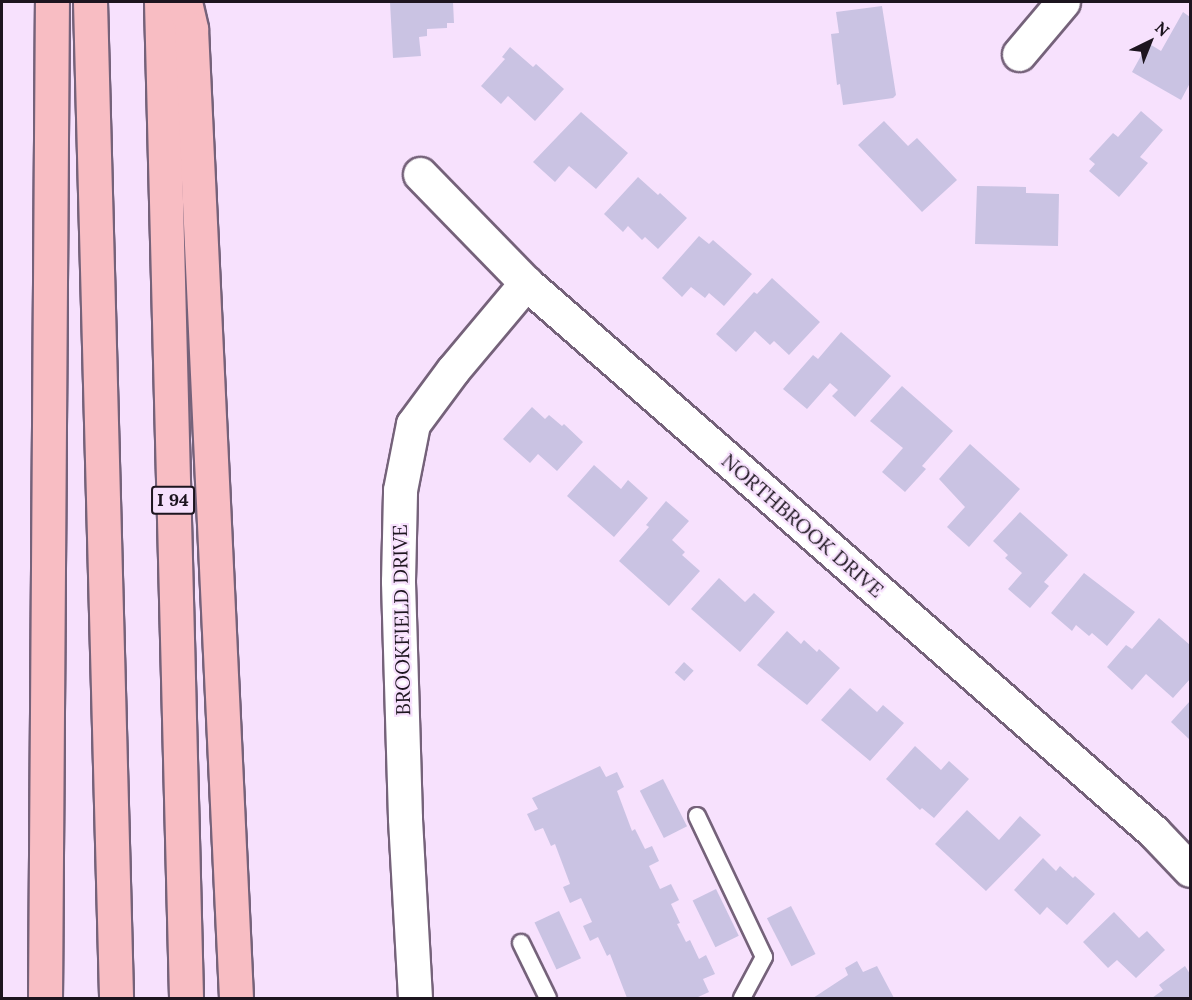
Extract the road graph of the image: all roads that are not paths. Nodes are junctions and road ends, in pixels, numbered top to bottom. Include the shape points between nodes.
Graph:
1 (52, 2) edge
2 (90, 2) edge
3 (160, 2) edge
4 (185, 2) edge
5 (1063, 2) edge
6 (1019, 54) dead end
7 (420, 174) dead end
8 (526, 283) junction
9 (698, 816) dead end
10 (1191, 870) edge
11 (521, 944) dead end
12 (45, 999) edge
13 (116, 999) edge
14 (186, 999) edge
15 (236, 999) edge
16 (415, 999) edge
17 (548, 999) edge
18 (742, 999) edge

1 - 12 highway
2 - 13 highway
3 - 14 highway, I 94
4 - 15 highway via 194,75
5 - 6 street
7 - 8 street, NORTHBROOK DRIVE
8 - 10 street, NORTHBROOK DRIVE via 1154,832
8 - 16 street, BROOKFIELD DRIVE via 413,424 400,490 398,581
9 - 18 lane via 764,957
11 - 17 lane

